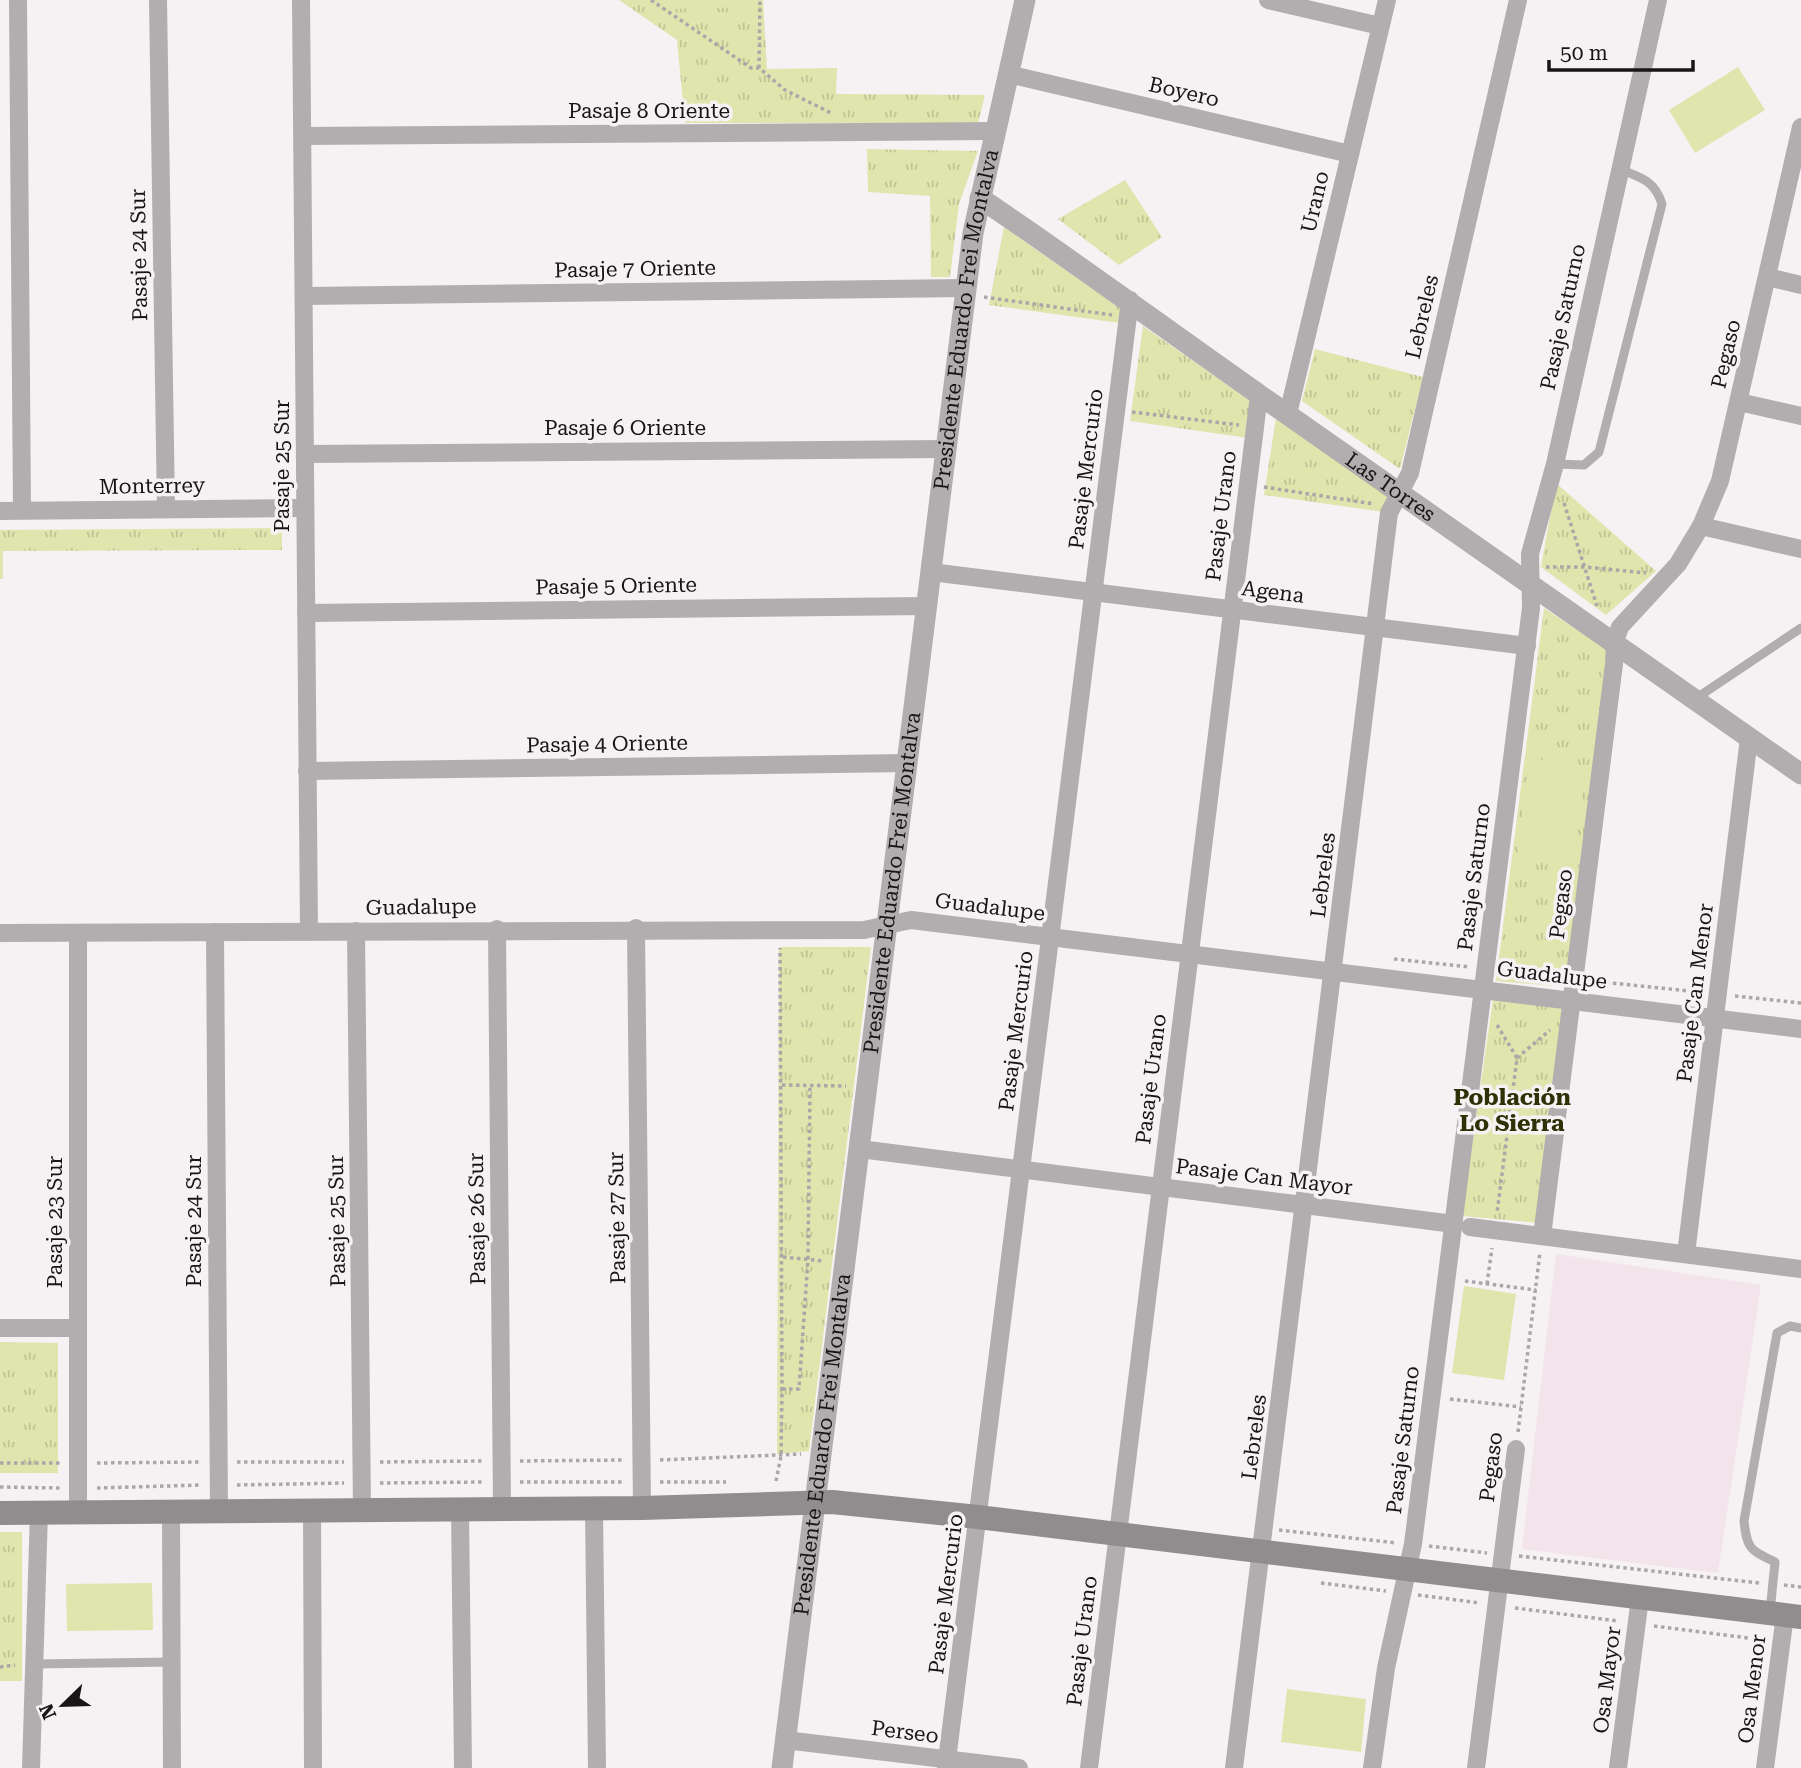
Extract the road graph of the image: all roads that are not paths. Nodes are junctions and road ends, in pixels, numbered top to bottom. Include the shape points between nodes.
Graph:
1 (18, 0) edge
2 (158, 0) edge
3 (301, 0) edge
4 (1025, 0) edge
5 (1268, 0) edge
6 (1387, 0) edge
7 (1518, 0) edge
8 (1658, 0) edge
9 (1380, 26) junction
10 (1008, 74) junction
11 (1801, 127) edge
12 (995, 131) junction
13 (303, 136) junction
14 (1350, 154) junction
15 (1619, 169) junction
16 (980, 198) junction
17 (1767, 277) junction
18 (1801, 285) edge
19 (966, 291) junction
20 (304, 296) junction
21 (1129, 309) junction
22 (1259, 395) junction
23 (1739, 402) junction
24 (1288, 414) junction
25 (1801, 416) edge
26 (946, 449) junction
27 (305, 454) junction
28 (1554, 468) junction
29 (1396, 500) junction
30 (305, 508) junction
31 (166, 509) junction
32 (22, 510) junction
33 (0, 511) edge
34 (1701, 526) junction
35 (1801, 549) edge
36 (931, 572) junction
37 (1530, 576) junction
38 (1094, 592) junction
39 (927, 606) junction
40 (1233, 610) junction
41 (306, 613) junction
42 (1377, 627) junction
43 (1801, 628) edge
44 (1610, 637) junction
45 (1527, 646) junction
46 (1695, 699) junction
47 (1749, 738) junction
48 (908, 763) junction
49 (307, 771) junction
50 (1801, 774) edge
51 (888, 925) junction
52 (636, 928) junction
53 (497, 929) junction
54 (309, 931) junction
55 (356, 931) junction
56 (215, 932) junction
57 (0, 933) edge
58 (78, 933) junction
59 (1050, 937) junction
60 (1190, 954) junction
61 (1334, 971) junction
62 (1482, 996) junction
63 (1571, 1007) junction
64 (1714, 1018) junction
65 (1801, 1029) edge
66 (860, 1149) junction
67 (1021, 1169) junction
68 (1161, 1187) junction
69 (1305, 1205) junction
70 (1462, 1226) junction
71 (1542, 1236) junction
72 (1685, 1254) junction
73 (1801, 1269) edge
74 (0, 1328) edge
75 (78, 1328) junction
76 (1801, 1328) edge
77 (1516, 1449) road end
78 (816, 1490) junction
79 (78, 1500) junction
80 (594, 1508) junction
81 (642, 1508) junction
82 (460, 1509) junction
83 (502, 1509) junction
84 (312, 1510) junction
85 (362, 1510) junction
86 (171, 1511) junction
87 (219, 1511) junction
88 (39, 1512) junction
89 (0, 1513) edge
90 (978, 1517) junction
91 (1118, 1534) junction
92 (1264, 1540) junction
93 (1406, 1568) junction
94 (1499, 1580) junction
95 (1640, 1598) junction
96 (1785, 1616) edge
97 (172, 1662) junction
98 (34, 1664) junction
99 (785, 1740) junction
100 (947, 1764) edge
101 (31, 1768) edge
102 (172, 1768) edge
103 (313, 1768) edge
104 (463, 1768) edge
105 (597, 1768) edge
106 (782, 1768) edge
107 (1019, 1768) edge
108 (1089, 1768) edge
109 (1234, 1768) edge
110 (1372, 1768) edge
111 (1476, 1768) edge
112 (1618, 1768) edge
113 (1765, 1768) edge

1 - 32 street
2 - 31 street, Pasaje 24 Sur
3 - 13 street, Pasaje 25 Sur
4 - 10 street, Presidente Eduardo Frei Montalva
5 - 9 street
6 - 9 street, Urano
7 - 29 street, Lebreles via 1410,473
8 - 15 street, Pasaje Saturno
9 - 14 street, Urano
10 - 12 street, Presidente Eduardo Frei Montalva
10 - 14 street, Boyero
11 - 17 street, Pegaso
12 - 13 street, Pasaje 8 Oriente
12 - 16 street, Presidente Eduardo Frei Montalva
13 - 20 street, Pasaje 25 Sur
14 - 24 street, Urano
15 - 28 street, Pasaje Saturno
15 - 28 lane via 1649,180 1662,205 1599,452 1584,466
16 - 19 street, Presidente Eduardo Frei Montalva
16 - 21 street, Las Torres
17 - 18 street
17 - 23 street, Pegaso
19 - 20 street, Pasaje 7 Oriente
19 - 26 street, Presidente Eduardo Frei Montalva
20 - 27 street, Pasaje 25 Sur
21 - 22 street, Las Torres
21 - 38 street, Pasaje Mercurio
22 - 24 street, Las Torres
22 - 40 street, Pasaje Urano
23 - 25 street
23 - 34 street, Pegaso via 1720,481
24 - 29 street, Las Torres
26 - 27 street, Pasaje 6 Oriente
26 - 36 street, Presidente Eduardo Frei Montalva
27 - 30 street, Pasaje 25 Sur
28 - 37 street, Pasaje Saturno via 1530,554
29 - 37 street, Las Torres
29 - 42 street, Lebreles
30 - 31 street, Monterrey
30 - 41 street, Pasaje 25 Sur
31 - 32 street, Monterrey
32 - 33 street, Monterrey
34 - 35 street
34 - 44 street, Pegaso via 1669,575
36 - 38 street, Agena
36 - 39 street, Presidente Eduardo Frei Montalva
37 - 44 street, Las Torres
37 - 45 street, Pasaje Saturno
38 - 40 street, Agena
38 - 59 street, Pasaje Mercurio
39 - 41 street, Pasaje 5 Oriente
39 - 48 street, Presidente Eduardo Frei Montalva
40 - 42 street, Agena
40 - 60 street, Pasaje Urano
41 - 49 street, Pasaje 25 Sur
42 - 45 street, Agena
42 - 61 street, Lebreles
43 - 46 lane
44 - 46 street, Las Torres
44 - 63 street, Pegaso via 1614,664
45 - 62 street, Pasaje Saturno
46 - 47 street, Las Torres
47 - 50 street, Las Torres
47 - 64 street, Pasaje Can Menor
48 - 49 street, Pasaje 4 Oriente
48 - 51 street, Presidente Eduardo Frei Montalva
49 - 54 street, Pasaje 25 Sur
51 - 52 street, Guadalupe via 864,930
51 - 59 street, Guadalupe via 911,920
51 - 66 street, Presidente Eduardo Frei Montalva
52 - 53 street, Guadalupe
52 - 81 street, Pasaje 27 Sur
53 - 55 street, Guadalupe
53 - 83 street, Pasaje 26 Sur
54 - 55 street, Guadalupe
54 - 56 street, Guadalupe
55 - 85 street, Pasaje 25 Sur
56 - 58 street, Guadalupe
56 - 87 street, Pasaje 24 Sur
57 - 58 street, Guadalupe
58 - 75 street, Pasaje 23 Sur
59 - 60 street, Guadalupe
59 - 67 street, Pasaje Mercurio
60 - 61 street, Guadalupe
60 - 68 street, Pasaje Urano
61 - 62 street, Guadalupe
61 - 69 street, Lebreles
62 - 63 street, Guadalupe
62 - 70 street, Pasaje Saturno
63 - 64 street, Guadalupe
63 - 71 street, Pegaso
64 - 65 street, Guadalupe
64 - 72 street, Pasaje Can Menor
66 - 67 street, Pasaje Can Mayor
66 - 78 street, Presidente Eduardo Frei Montalva
67 - 68 street, Pasaje Can Mayor
67 - 90 street, Pasaje Mercurio
68 - 69 street, Pasaje Can Mayor
68 - 91 street, Pasaje Urano
69 - 70 street, Pasaje Can Mayor
69 - 92 street, Lebreles
70 - 71 street, Pasaje Can Mayor
70 - 93 street, Pasaje Saturno via 1447,1279 1413,1545
71 - 72 street, Pasaje Can Mayor
72 - 73 street, Pasaje Can Mayor
74 - 75 street
75 - 79 street, Pasaje 23 Sur
76 - 96 lane via 1790,1326 1777,1333 1744,1521 1752,1551 1775,1562 1773,1584
77 - 94 street, Pegaso
78 - 81 main road
78 - 90 main road
78 - 99 street, Presidente Eduardo Frei Montalva
79 - 86 main road
79 - 88 main road
80 - 81 main road
80 - 83 main road
80 - 105 street
82 - 83 main road
82 - 85 main road
82 - 104 street
84 - 85 main road
84 - 87 main road
84 - 103 street
86 - 87 main road
86 - 97 street
88 - 89 main road
88 - 98 street
90 - 91 main road
90 - 100 street, Pasaje Mercurio
91 - 92 main road
91 - 108 street, Pasaje Urano
92 - 93 main road
92 - 109 street, Lebreles
93 - 94 main road
93 - 110 street, Pasaje Saturno
94 - 95 main road
94 - 111 street, Pegaso
95 - 96 main road
95 - 112 street, Osa Mayor
96 - 113 street, Osa Menor
97 - 98 lane
97 - 102 street
98 - 101 street
99 - 100 street, Perseo
99 - 106 street, Presidente Eduardo Frei Montalva
100 - 107 street, Perseo

